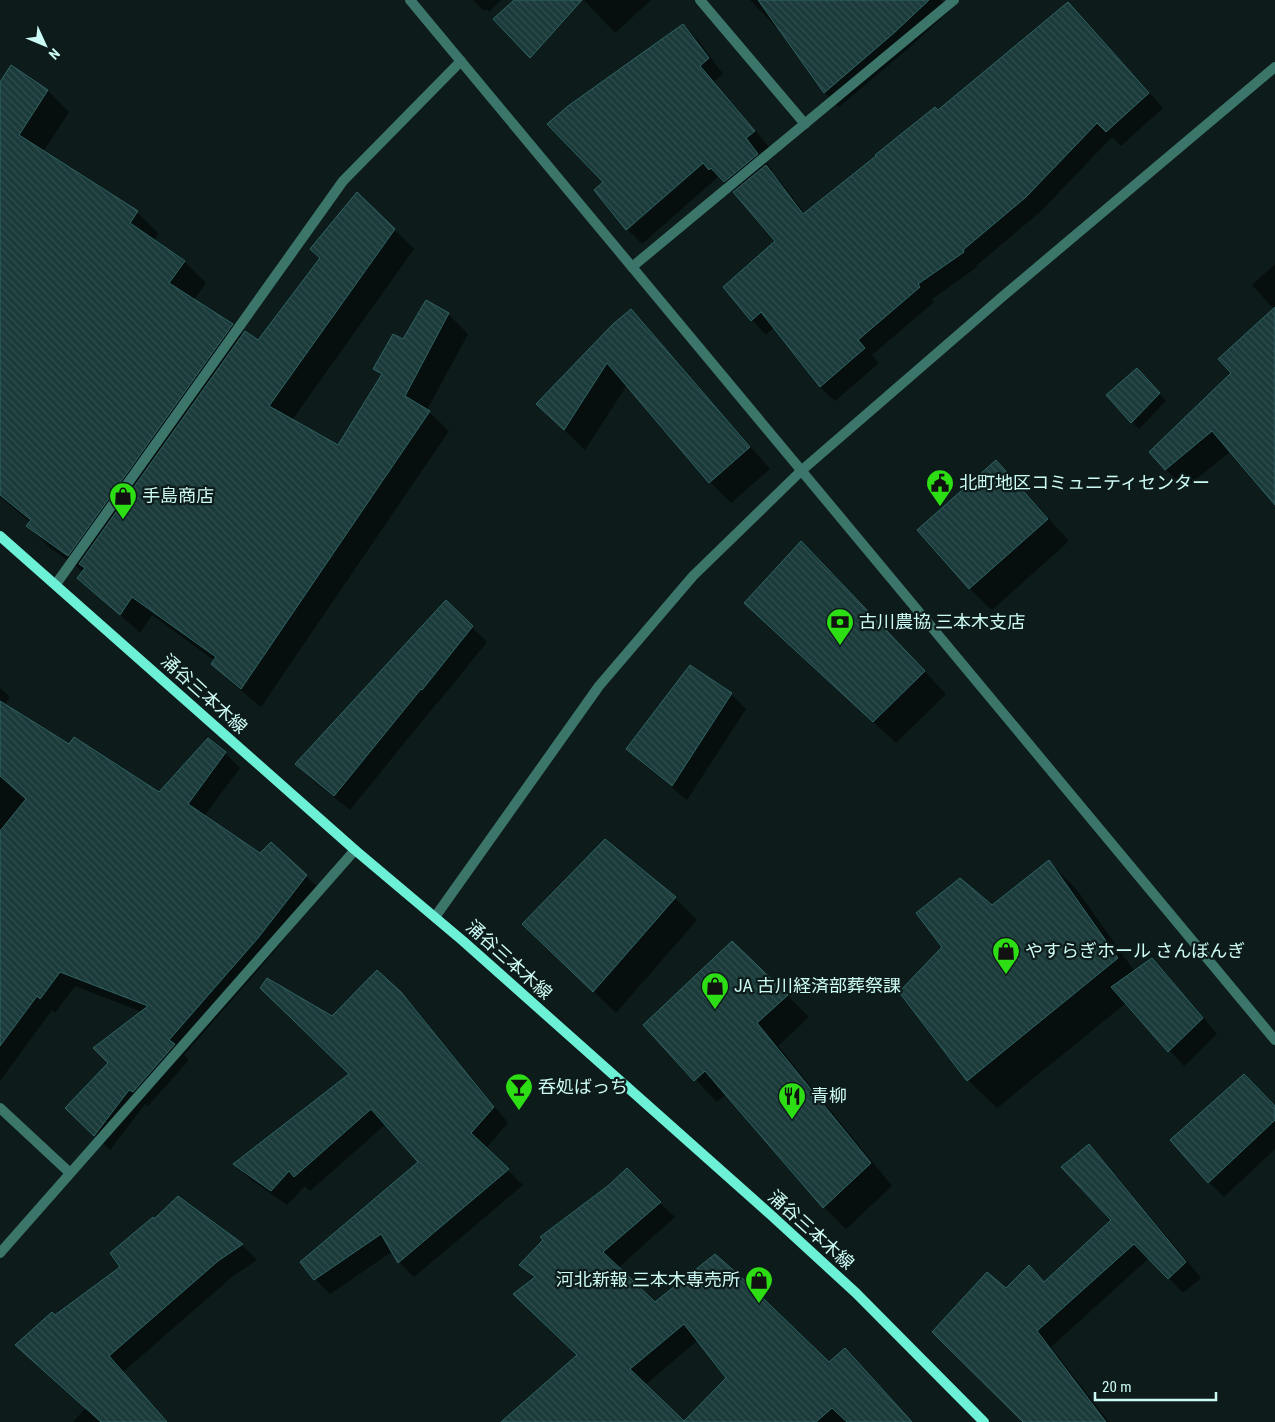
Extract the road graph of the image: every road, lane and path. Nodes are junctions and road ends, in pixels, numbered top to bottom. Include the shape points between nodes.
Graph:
1 (410, 0) edge
2 (700, 0) edge
3 (954, 0) edge
4 (461, 61) junction
5 (1275, 68) edge
6 (805, 124) junction
7 (632, 267) junction
8 (801, 471) junction
9 (0, 536) edge
10 (56, 584) junction
11 (355, 850) junction
12 (435, 917) junction
13 (1275, 1040) edge
14 (0, 1108) edge
15 (70, 1173) junction
16 (0, 1253) edge
17 (984, 1422) edge

1 - 4 street
2 - 6 street
3 - 6 street
4 - 7 street
4 - 10 street via 343,181
5 - 8 street
6 - 7 street
7 - 8 street
8 - 12 street via 693,576 599,686
8 - 13 street
9 - 10 main road, 涌谷三本木線
10 - 11 main road, 涌谷三本木線
11 - 12 main road, 涌谷三本木線
11 - 15 street
12 - 17 main road, 涌谷三本木線 via 856,1293
14 - 15 street
15 - 16 street

